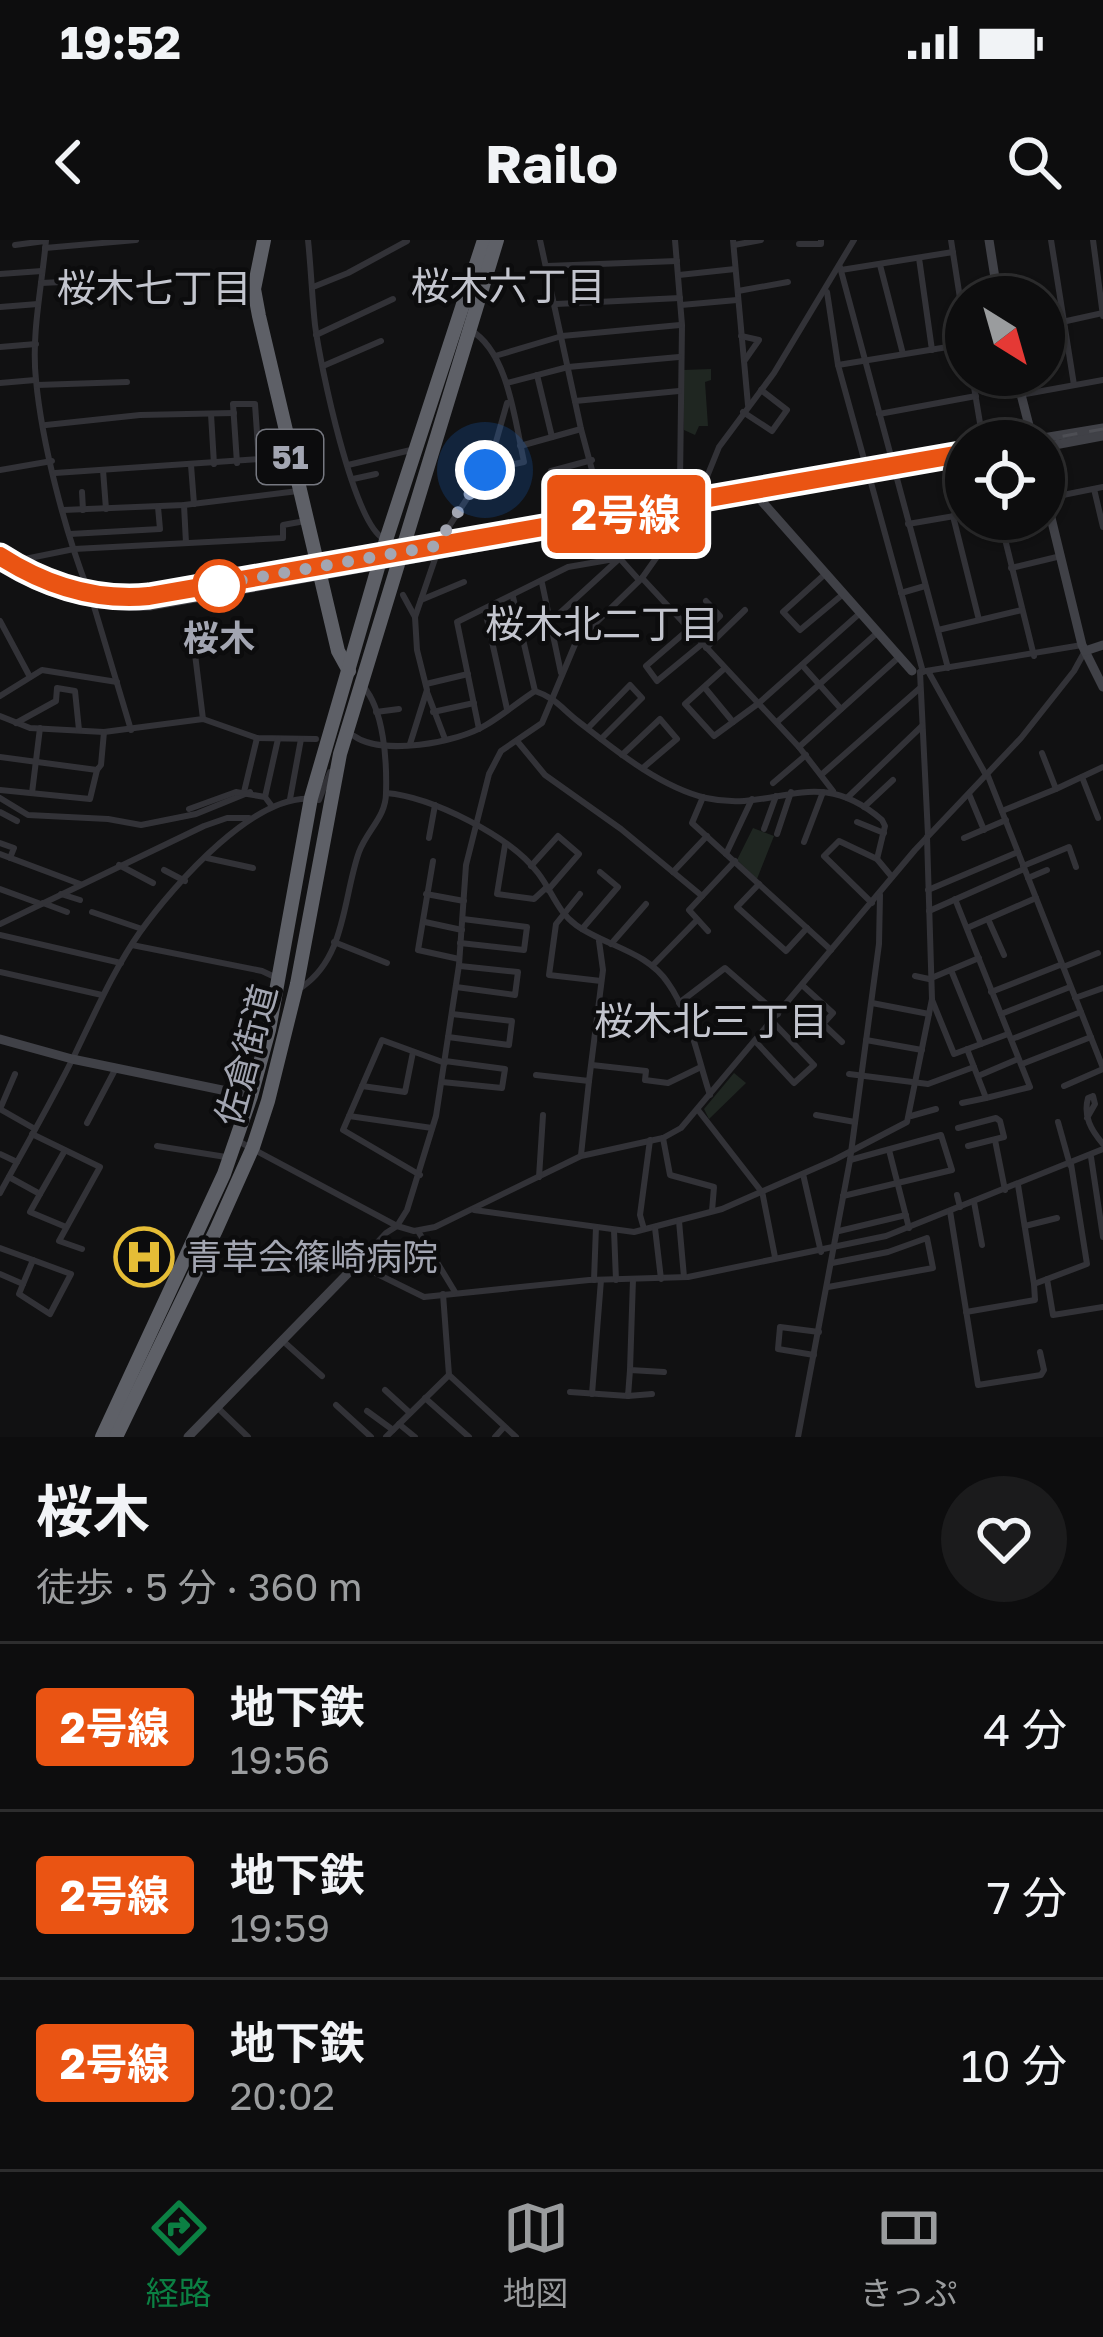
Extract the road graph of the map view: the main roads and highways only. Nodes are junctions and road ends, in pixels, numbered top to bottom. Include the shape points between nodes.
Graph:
1 (264, 240) edge
2 (484, 240) edge
3 (497, 240) edge
4 (348, 670) junction
5 (360, 683) junction
6 (102, 1437) edge
7 (116, 1437) edge

1 - 4 highway, 51 via 254,289
2 - 4 highway, 佐倉街道
3 - 5 highway, 佐倉街道
4 - 5 highway, 51
4 - 6 highway, 佐倉街道 via 311,798 251,1096
5 - 7 highway, 佐倉街道 via 268,1101

